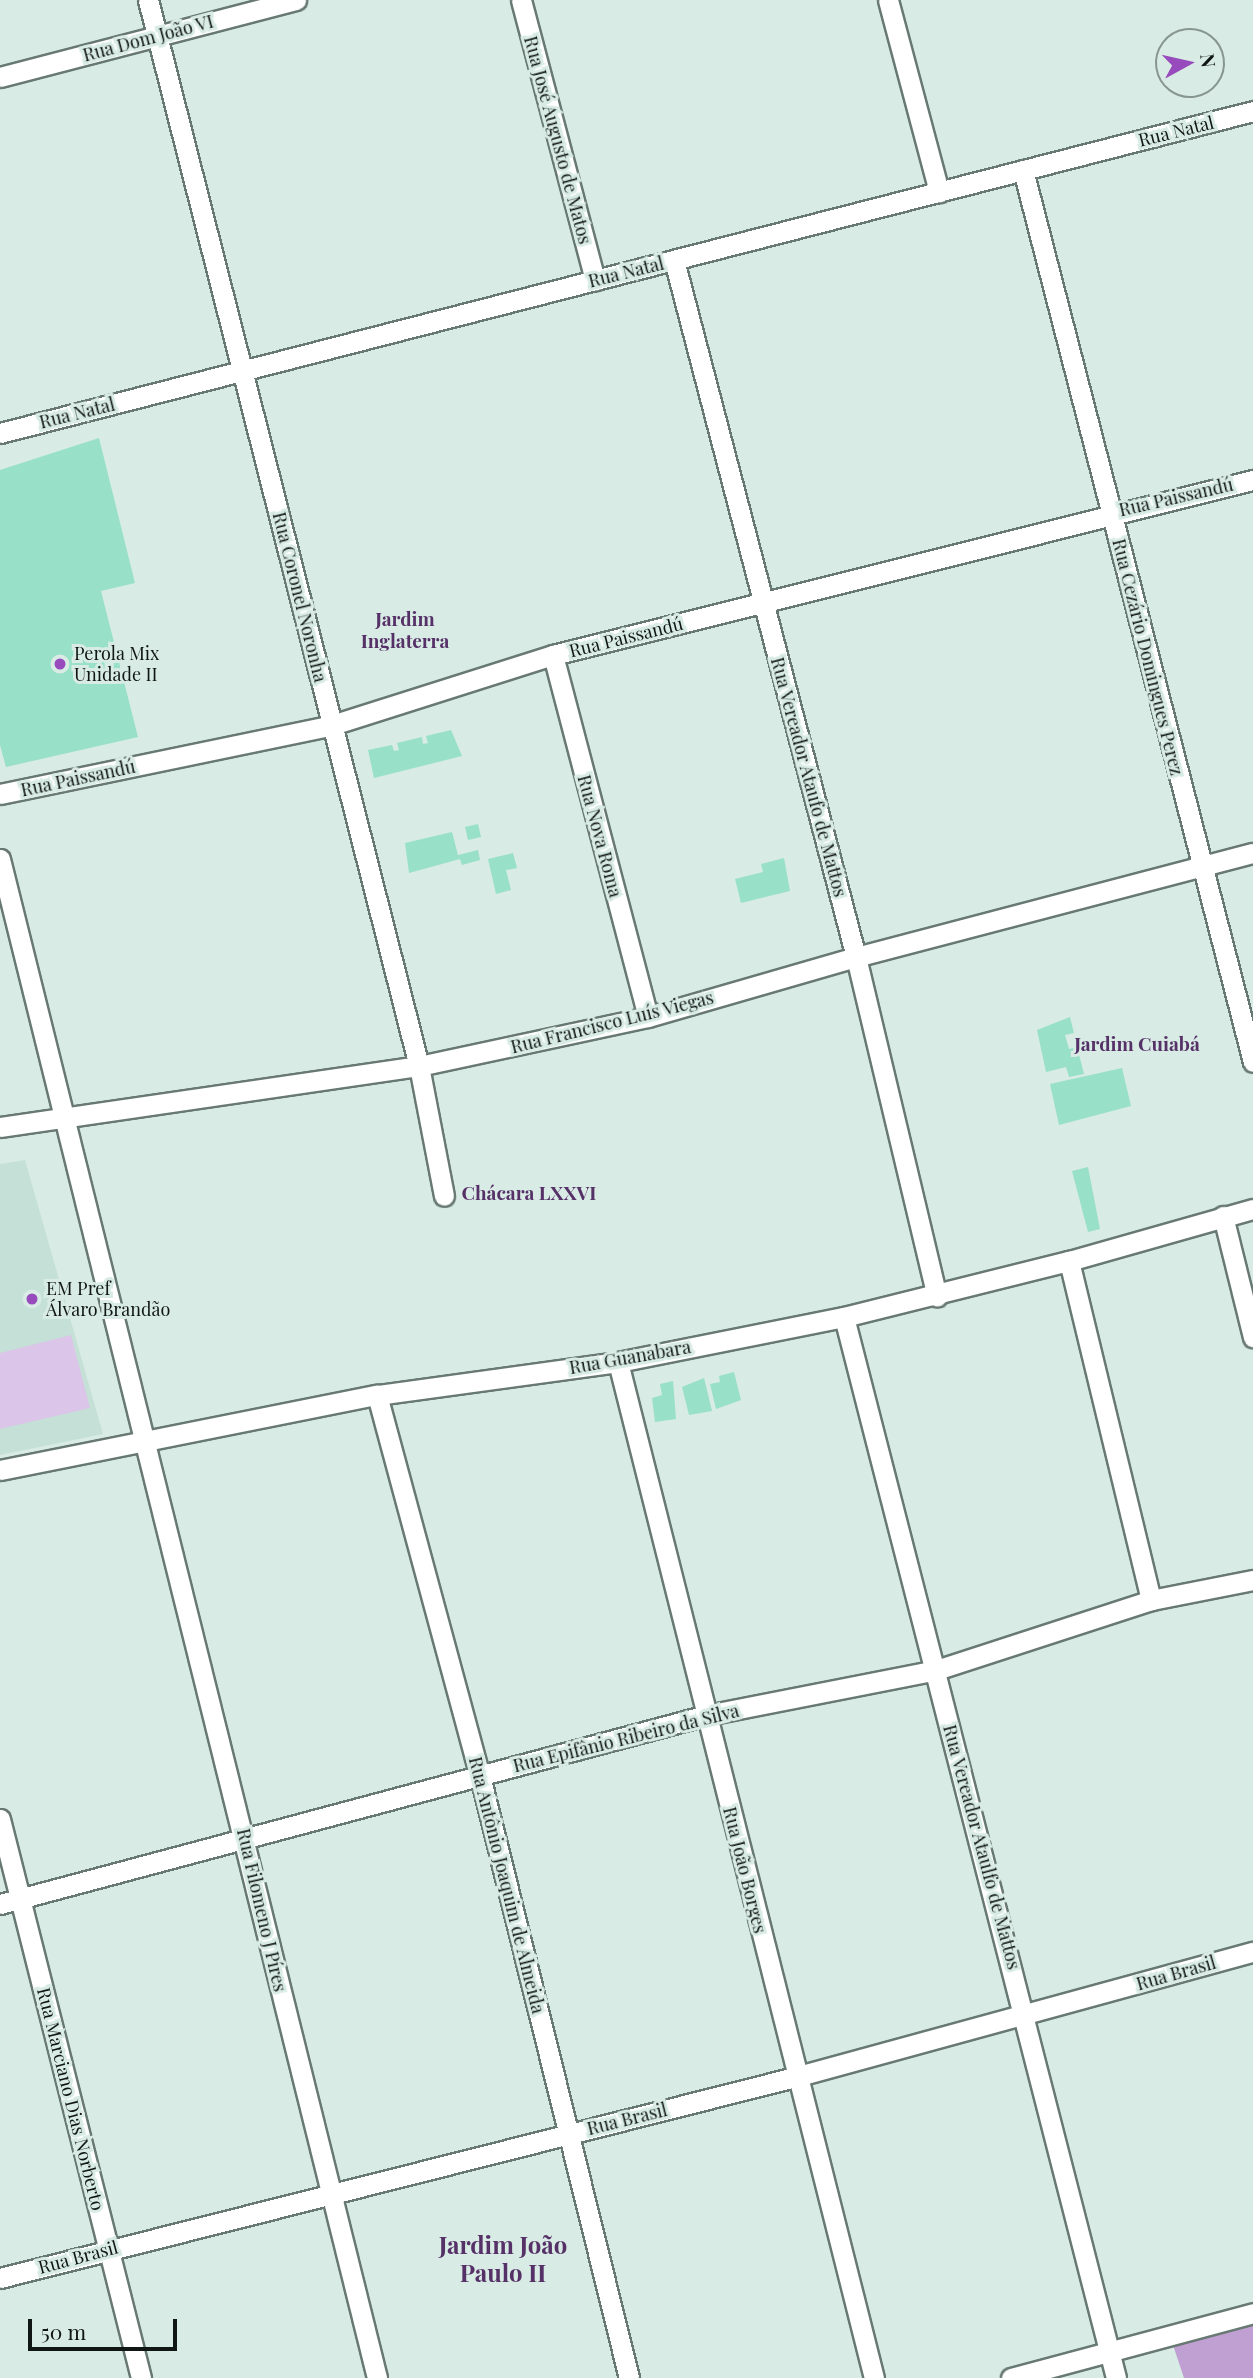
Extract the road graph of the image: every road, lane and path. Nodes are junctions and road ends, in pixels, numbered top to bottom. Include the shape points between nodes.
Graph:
1 (148, 0) edge
2 (296, 0) edge
3 (521, 0) edge
4 (888, 0) edge
5 (158, 36) junction
6 (0, 77) edge
7 (1253, 111) edge
8 (1023, 170) junction
9 (939, 192) junction
10 (674, 260) junction
11 (595, 280) junction
12 (243, 370) junction
13 (0, 433) edge
14 (1253, 480) edge
15 (1113, 511) junction
16 (764, 603) junction
17 (553, 655) junction
18 (332, 725) junction
19 (0, 794) edge
20 (1253, 853) edge
21 (0, 859) edge
22 (1199, 866) junction
23 (856, 957) junction
24 (648, 1017) junction
25 (1253, 1062) edge
26 (419, 1066) junction
27 (61, 1117) junction
28 (0, 1127) edge
29 (444, 1196) dead end
30 (1253, 1209) edge
31 (1223, 1216) junction
32 (1069, 1261) junction
33 (937, 1296) junction
34 (845, 1317) junction
35 (1253, 1337) edge
36 (618, 1362) junction
37 (377, 1395) junction
38 (143, 1443) junction
39 (0, 1470) edge
40 (1253, 1580) edge
41 (1152, 1600) junction
42 (936, 1670) junction
43 (707, 1715) junction
44 (480, 1776) junction
45 (0, 1819) edge
46 (245, 1838) junction
47 (21, 1898) junction
48 (0, 1904) edge
49 (1253, 1952) edge
50 (1026, 2015) junction
51 (795, 2077) junction
52 (569, 2133) junction
53 (328, 2195) junction
54 (108, 2249) junction
55 (0, 2278) edge
56 (1253, 2313) edge
57 (1108, 2349) junction
58 (141, 2378) edge
59 (377, 2378) edge
60 (629, 2378) edge
61 (874, 2378) edge
62 (1011, 2378) edge
63 (1116, 2378) edge

1 - 5 street, Rua Coronel Noronha
2 - 5 street, Rua Dom João VI
3 - 11 street, Rua José Augusto de Matos
4 - 9 street
5 - 6 street, Rua Dom João VI
5 - 12 street, Rua Coronel Noronha
7 - 8 street, Rua Natal
8 - 9 street, Rua Natal
8 - 15 street, Rua Cezário Domingues Perez
9 - 10 street, Rua Natal
10 - 11 street, Rua Natal
10 - 16 street, Rua Vereador Ataufo de Mattos
11 - 12 street, Rua Natal
12 - 13 street, Rua Natal
12 - 18 street, Rua Coronel Noronha
14 - 15 street, Rua Paissandú
15 - 16 street, Rua Paissandú
15 - 22 street, Rua Cezário Domingues Perez
16 - 17 street, Rua Paissandú
16 - 23 street, Rua Vereador Ataufo de Mattos
17 - 18 street, Rua Paissandú
17 - 24 street, Rua Nova Roma
18 - 19 street, Rua Paissandú
18 - 26 street, Rua Coronel Noronha
20 - 22 street, Rua Francisco Luís Viegas
21 - 27 street, Rua Filomeno J Píres
22 - 23 street, Rua Francisco Luís Viegas
22 - 25 street, Rua Cezário Domingues Perez
23 - 24 street, Rua Francisco Luís Viegas
23 - 33 street, Rua Vereador Ataufo de Mattos
24 - 26 street, Rua Francisco Luís Viegas
26 - 27 street, Rua Francisco Luís Viegas
26 - 29 street, Rua Coronel Noronha
27 - 28 street, Rua Francisco Luís Viegas
27 - 38 street, Rua Filomeno J Píres
30 - 31 street, Rua Guanabara
31 - 32 street, Rua Guanabara
31 - 35 street
32 - 33 street, Rua Guanabara
32 - 41 street
33 - 34 street, Rua Guanabara
34 - 36 street, Rua Guanabara
34 - 42 street, Rua Vereador Ataulfo de Mattos
36 - 37 street, Rua Guanabara
36 - 43 street, Rua João Borges
37 - 38 street, Rua Guanabara
37 - 44 street, Rua Antônio Joaquim de Almeida
38 - 39 street, Rua Guanabara
38 - 46 street, Rua Filomeno J Píres
40 - 41 street, Rua Epifânio Ribeiro da Silva
41 - 42 street, Rua Epifânio Ribeiro da Silva
42 - 43 street, Rua Epifânio Ribeiro da Silva
42 - 50 street, Rua Vereador Ataulfo de Mattos
43 - 44 street, Rua Epifânio Ribeiro da Silva
43 - 51 street, Rua João Borges
44 - 46 street, Rua Epifânio Ribeiro da Silva
44 - 52 street, Rua Antônio Joaquim de Almeida
45 - 47 street, Rua Marciano Dias Norberto
46 - 47 street, Rua Epifânio Ribeiro da Silva
46 - 53 street, Rua Filomeno J Píres
47 - 48 street, Rua Epifânio Ribeiro da Silva
47 - 54 street, Rua Marciano Dias Norberto
49 - 50 street, Rua Brasil
50 - 51 street, Rua Brasil
50 - 57 street, Rua Vereador Ataulfo de Mattos
51 - 52 street, Rua Brasil
51 - 61 street, Rua João Borges
52 - 53 street, Rua Brasil
52 - 60 street, Rua Antônio Joaquim de Almeida
53 - 54 street, Rua Brasil
53 - 59 street, Rua Filomeno J Píres
54 - 55 street, Rua Brasil
54 - 58 street, Rua Marciano Dias Norberto
56 - 57 street
57 - 62 street
57 - 63 street, Rua Vereador Ataulfo de Mattos

